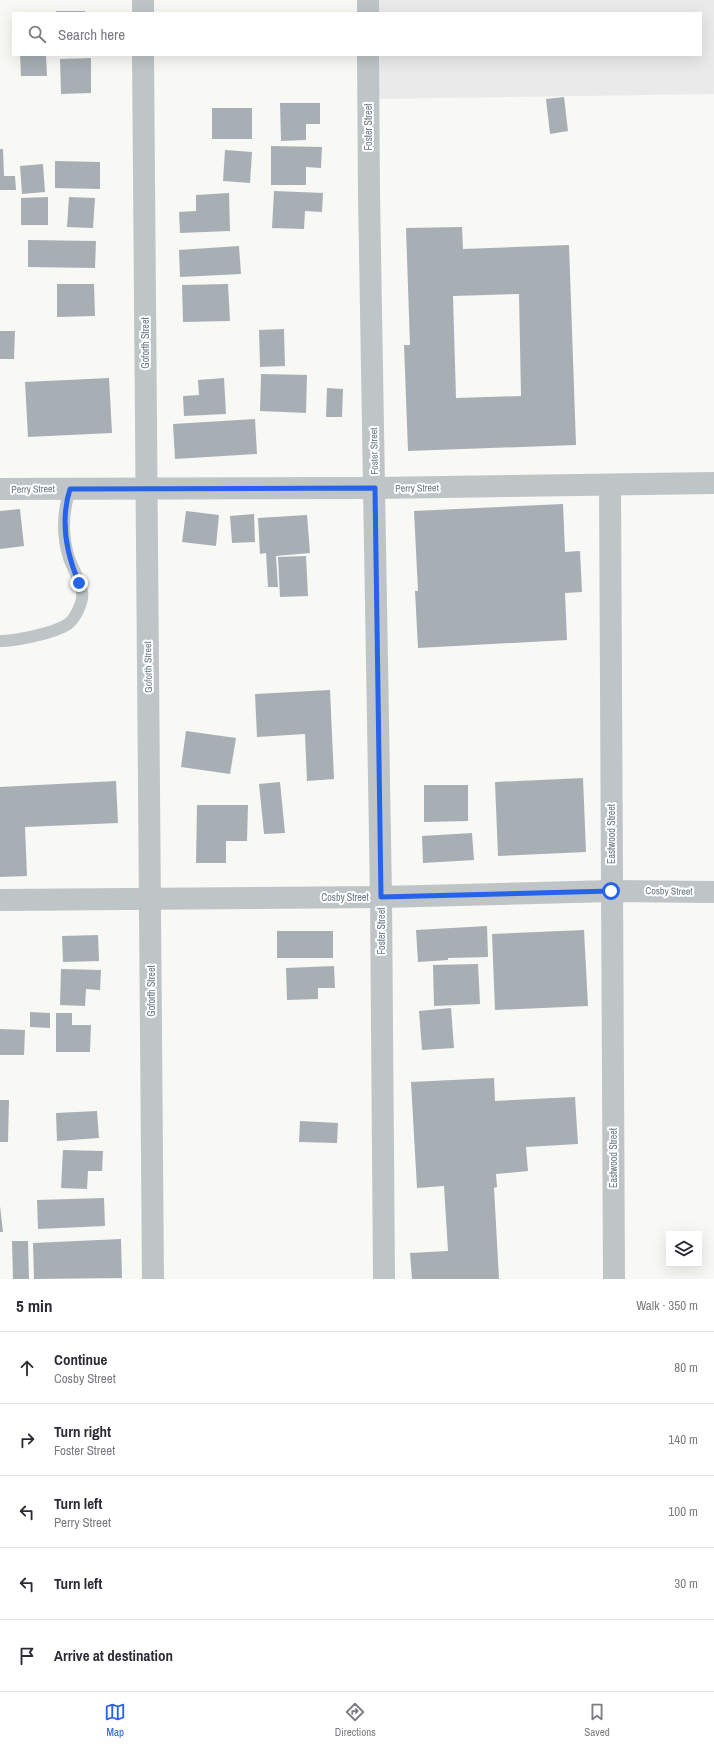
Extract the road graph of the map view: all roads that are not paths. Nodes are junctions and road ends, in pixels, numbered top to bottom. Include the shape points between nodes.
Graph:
1 (143, 0) edge
2 (368, 0) edge
3 (143, 12) edge
4 (368, 12) edge
5 (143, 56) edge
6 (368, 56) edge
7 (714, 483) edge
8 (610, 485) junction
9 (146, 488) junction
10 (375, 488) junction
11 (0, 489) edge
12 (70, 489) junction
13 (0, 641) edge
14 (611, 891) junction
15 (714, 892) edge
16 (381, 897) junction
17 (151, 898) junction
18 (0, 900) edge
19 (153, 1279) edge
20 (384, 1279) edge
21 (614, 1279) edge

1 - 3 street
2 - 4 street
5 - 9 street, Goforth Street
6 - 10 street, Foster Street
7 - 8 street, Perry Street
8 - 10 street, Perry Street
8 - 14 street, Eastwood Street
9 - 10 street, Perry Street
9 - 12 street, Perry Street
9 - 17 street, Goforth Street
10 - 16 street, Foster Street
11 - 12 street, Perry Street
12 - 13 lane via 64,530 69,556 82,592 79,608 68,624 19,640
14 - 15 street, Cosby Street
14 - 16 street, Cosby Street
14 - 21 street, Eastwood Street
16 - 17 street, Cosby Street
16 - 20 street, Foster Street
17 - 18 street, Cosby Street
17 - 19 street, Goforth Street

